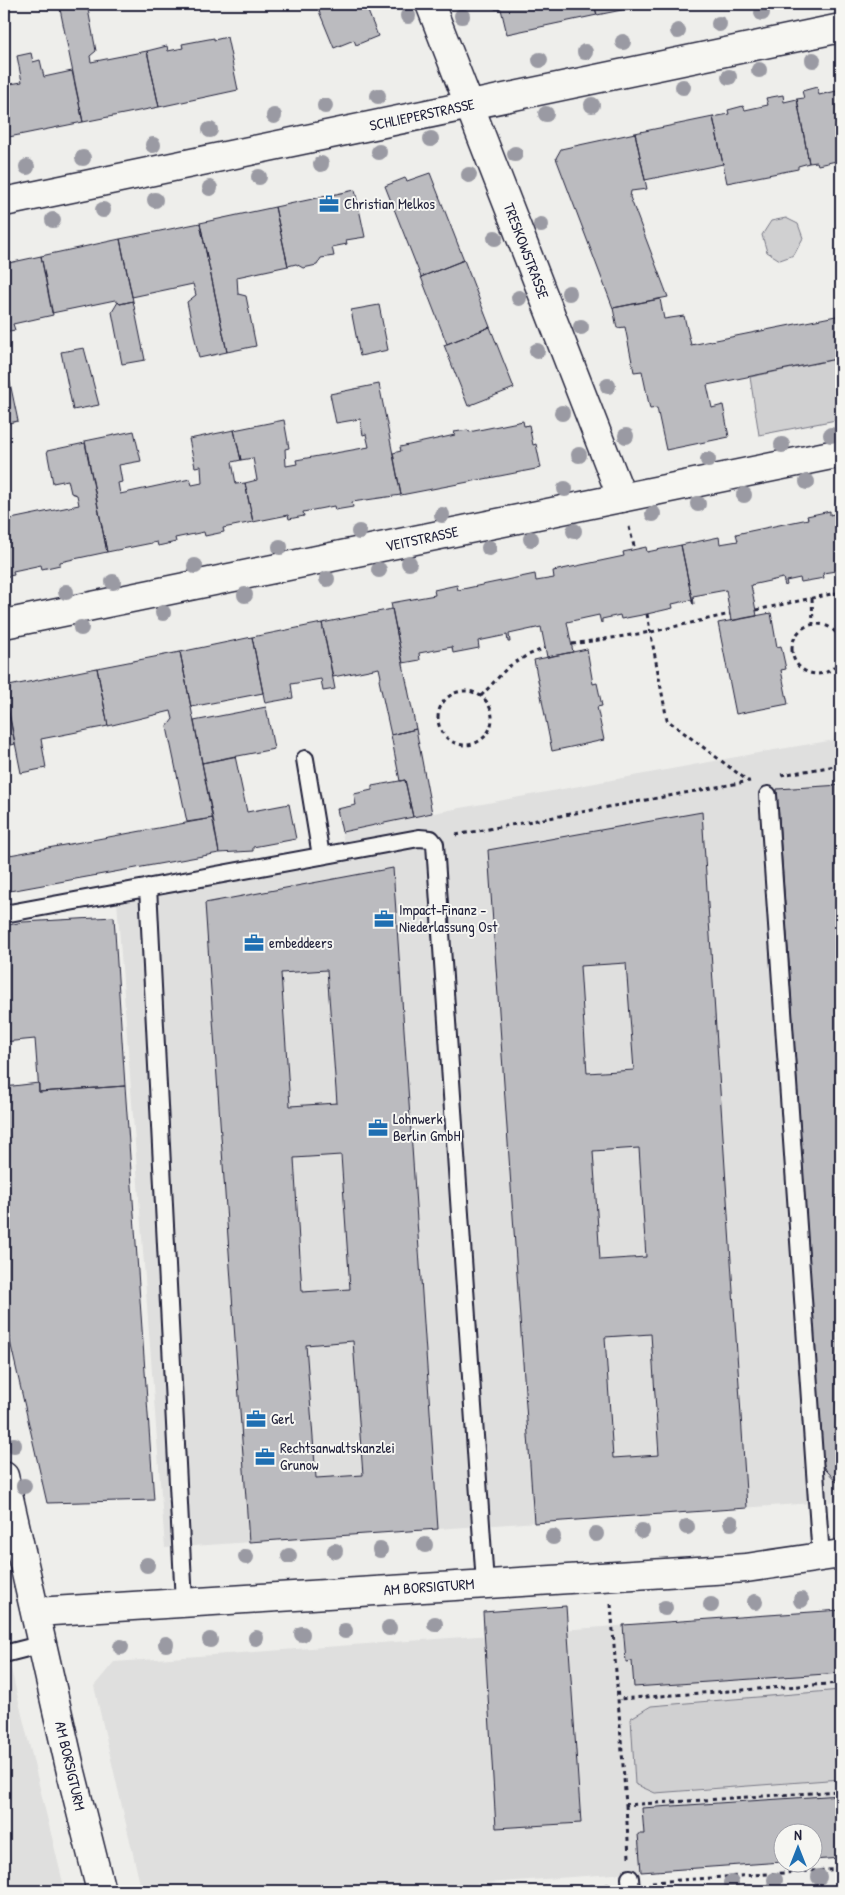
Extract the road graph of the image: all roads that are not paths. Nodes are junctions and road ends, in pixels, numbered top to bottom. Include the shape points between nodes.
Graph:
1 (430, 4) edge
2 (841, 28) edge
3 (469, 105) junction
4 (4, 202) edge
5 (841, 453) edge
6 (622, 498) junction
7 (4, 624) edge
8 (305, 759) dead end
9 (768, 795) road end
10 (321, 856) junction
11 (148, 888) junction
12 (4, 914) edge
13 (4, 1476) edge
14 (835, 1558) edge
15 (485, 1584) junction
16 (184, 1603) junction
17 (36, 1612) junction
18 (43, 1644) junction
19 (4, 1654) edge
20 (100, 1891) edge

1 - 3 street, TRESKOWSTRASSE
2 - 3 street, SCHLIEPERSTRASSE
3 - 4 street, SCHLIEPERSTRASSE
3 - 6 street, TRESKOWSTRASSE
5 - 6 street, VEITSTRASSE
6 - 7 street, VEITSTRASSE
8 - 10 lane
9 - 14 lane
10 - 11 lane
10 - 15 lane via 419,838 431,839 435,844
11 - 12 lane
11 - 16 lane
13 - 17 street, AM BORSIGTURM
14 - 15 street, AM BORSIGTURM via 746,1568
15 - 16 street, AM BORSIGTURM
16 - 17 street, AM BORSIGTURM
17 - 18 street, AM BORSIGTURM
18 - 19 lane
18 - 20 street, AM BORSIGTURM

